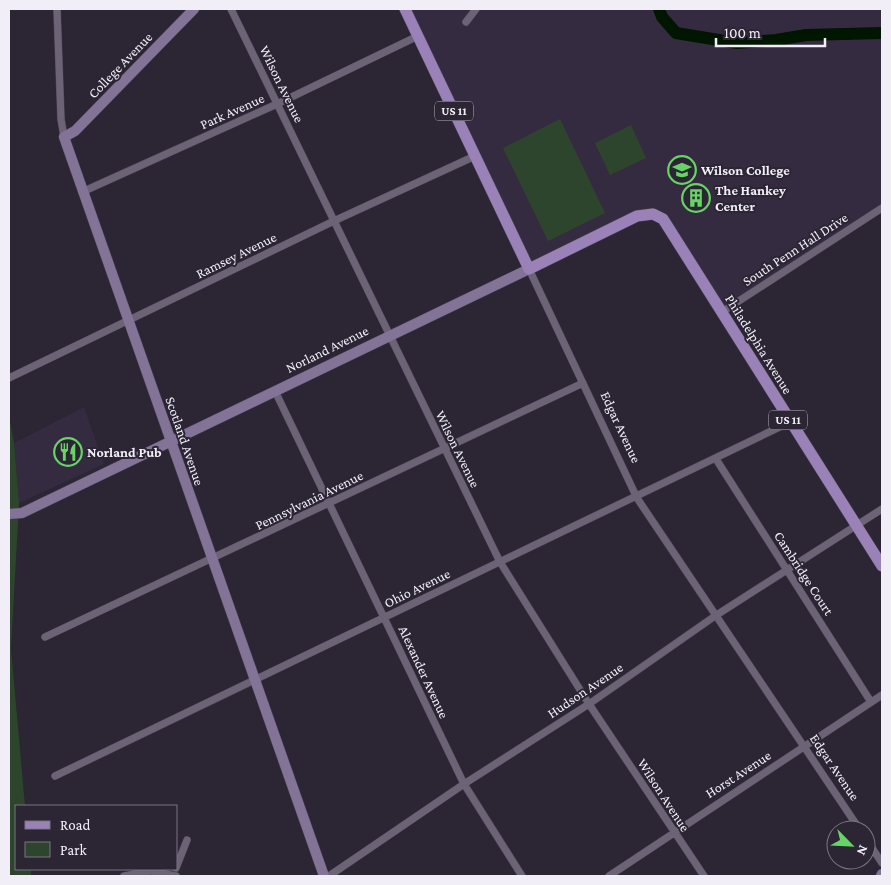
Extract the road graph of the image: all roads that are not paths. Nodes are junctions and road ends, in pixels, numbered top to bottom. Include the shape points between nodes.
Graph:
1 (57, 9) edge
2 (194, 9) edge
3 (231, 9) edge
4 (405, 9) edge
5 (476, 9) edge
6 (466, 22) dead end
7 (418, 36) junction
8 (277, 104) junction
9 (64, 137) junction
10 (475, 156) junction
11 (82, 192) junction
12 (882, 208) edge
13 (658, 216) joint
14 (336, 220) junction
15 (529, 269) junction
16 (722, 312) junction
17 (128, 322) junction
18 (390, 335) junction
19 (9, 378) edge
20 (583, 383) junction
21 (275, 391) junction
22 (790, 422) junction
23 (171, 442) junction
24 (444, 450) junction
25 (716, 459) junction
26 (637, 498) junction
27 (329, 505) junction
28 (882, 509) edge
29 (9, 514) edge
30 (856, 527) junction
31 (212, 560) junction
32 (500, 562) junction
33 (882, 566) edge
34 (787, 571) junction
35 (715, 616) junction
36 (384, 617) junction
37 (44, 637) dead end
38 (254, 678) junction
39 (882, 695) edge
40 (871, 702) junction
41 (589, 704) junction
42 (803, 747) junction
43 (55, 776) dead end
44 (464, 784) junction
45 (853, 820) edge
46 (673, 832) junction
47 (187, 840) dead end
48 (178, 866) edge
49 (176, 872) edge
50 (124, 876) edge
51 (324, 876) edge
52 (329, 876) edge
53 (522, 876) edge
54 (609, 876) edge
55 (704, 876) edge

1 - 9 street, Scotland Avenue via 60,120
2 - 9 street, College Avenue via 75,132
3 - 8 street, Wilson Avenue
4 - 7 main road, Edgar Avenue / US 11
5 - 6 street
7 - 8 street, Park Avenue
7 - 10 main road, Edgar Avenue / US 11
8 - 11 street, Park Avenue
8 - 14 street, Wilson Avenue
9 - 11 street, Scotland Avenue
10 - 14 street, Ramsey Avenue
10 - 15 main road, Edgar Avenue / US 11
11 - 17 street, Scotland Avenue
12 - 16 street, South Penn Hall Drive
13 - 15 main road, Norland Avenue / US 11 via 637,216
13 - 16 main road, Philadelphia Avenue / US 11 via 672,231
14 - 17 street, Ramsey Avenue
14 - 18 street, Wilson Avenue
15 - 18 street, Norland Avenue
15 - 20 street, Edgar Avenue
16 - 22 main road, Philadelphia Avenue / US 11
17 - 19 street, Ramsey Avenue
17 - 23 street, Scotland Avenue
18 - 21 street, Norland Avenue
18 - 24 street, Wilson Avenue
20 - 24 street, Pennsylvania Avenue
20 - 26 street, Edgar Avenue
21 - 23 street, Norland Avenue
21 - 27 street, Alexander Avenue
22 - 25 street, Ohio Avenue
22 - 30 main road, Philadelphia Avenue / US 11
23 - 29 street, Norland Avenue via 22,513
23 - 31 street, Scotland Avenue
24 - 27 street, Pennsylvania Avenue
24 - 32 street, Wilson Avenue
25 - 26 street, Ohio Avenue
25 - 34 street, Cambridge Court
26 - 32 street, Ohio Avenue
26 - 35 street, Edgar Avenue
27 - 31 street, Pennsylvania Avenue
27 - 36 street, Alexander Avenue
28 - 30 street, Hudson Avenue
30 - 33 main road, Philadelphia Avenue / US 11
30 - 34 street, Hudson Avenue
31 - 37 street, Pennsylvania Avenue
31 - 38 street, Scotland Avenue
32 - 36 street, Ohio Avenue
32 - 41 street, Wilson Avenue
34 - 35 street, Hudson Avenue
34 - 40 street, Cambridge Court
35 - 41 street, Hudson Avenue
35 - 42 street, Edgar Avenue
36 - 38 street, Ohio Avenue
36 - 44 street, Alexander Avenue
38 - 43 street, Ohio Avenue
38 - 51 street, Scotland Avenue
39 - 40 street, Horst Avenue
40 - 42 street, Horst Avenue
41 - 44 street, Hudson Avenue
41 - 46 street, Wilson Avenue
42 - 45 street, Edgar Avenue
42 - 46 street, Horst Avenue
44 - 52 street, Hudson Avenue
44 - 53 street, Alexander Avenue
46 - 54 street, Horst Avenue
46 - 55 street, Wilson Avenue
47 - 48 street
49 - 50 street via 151,871

